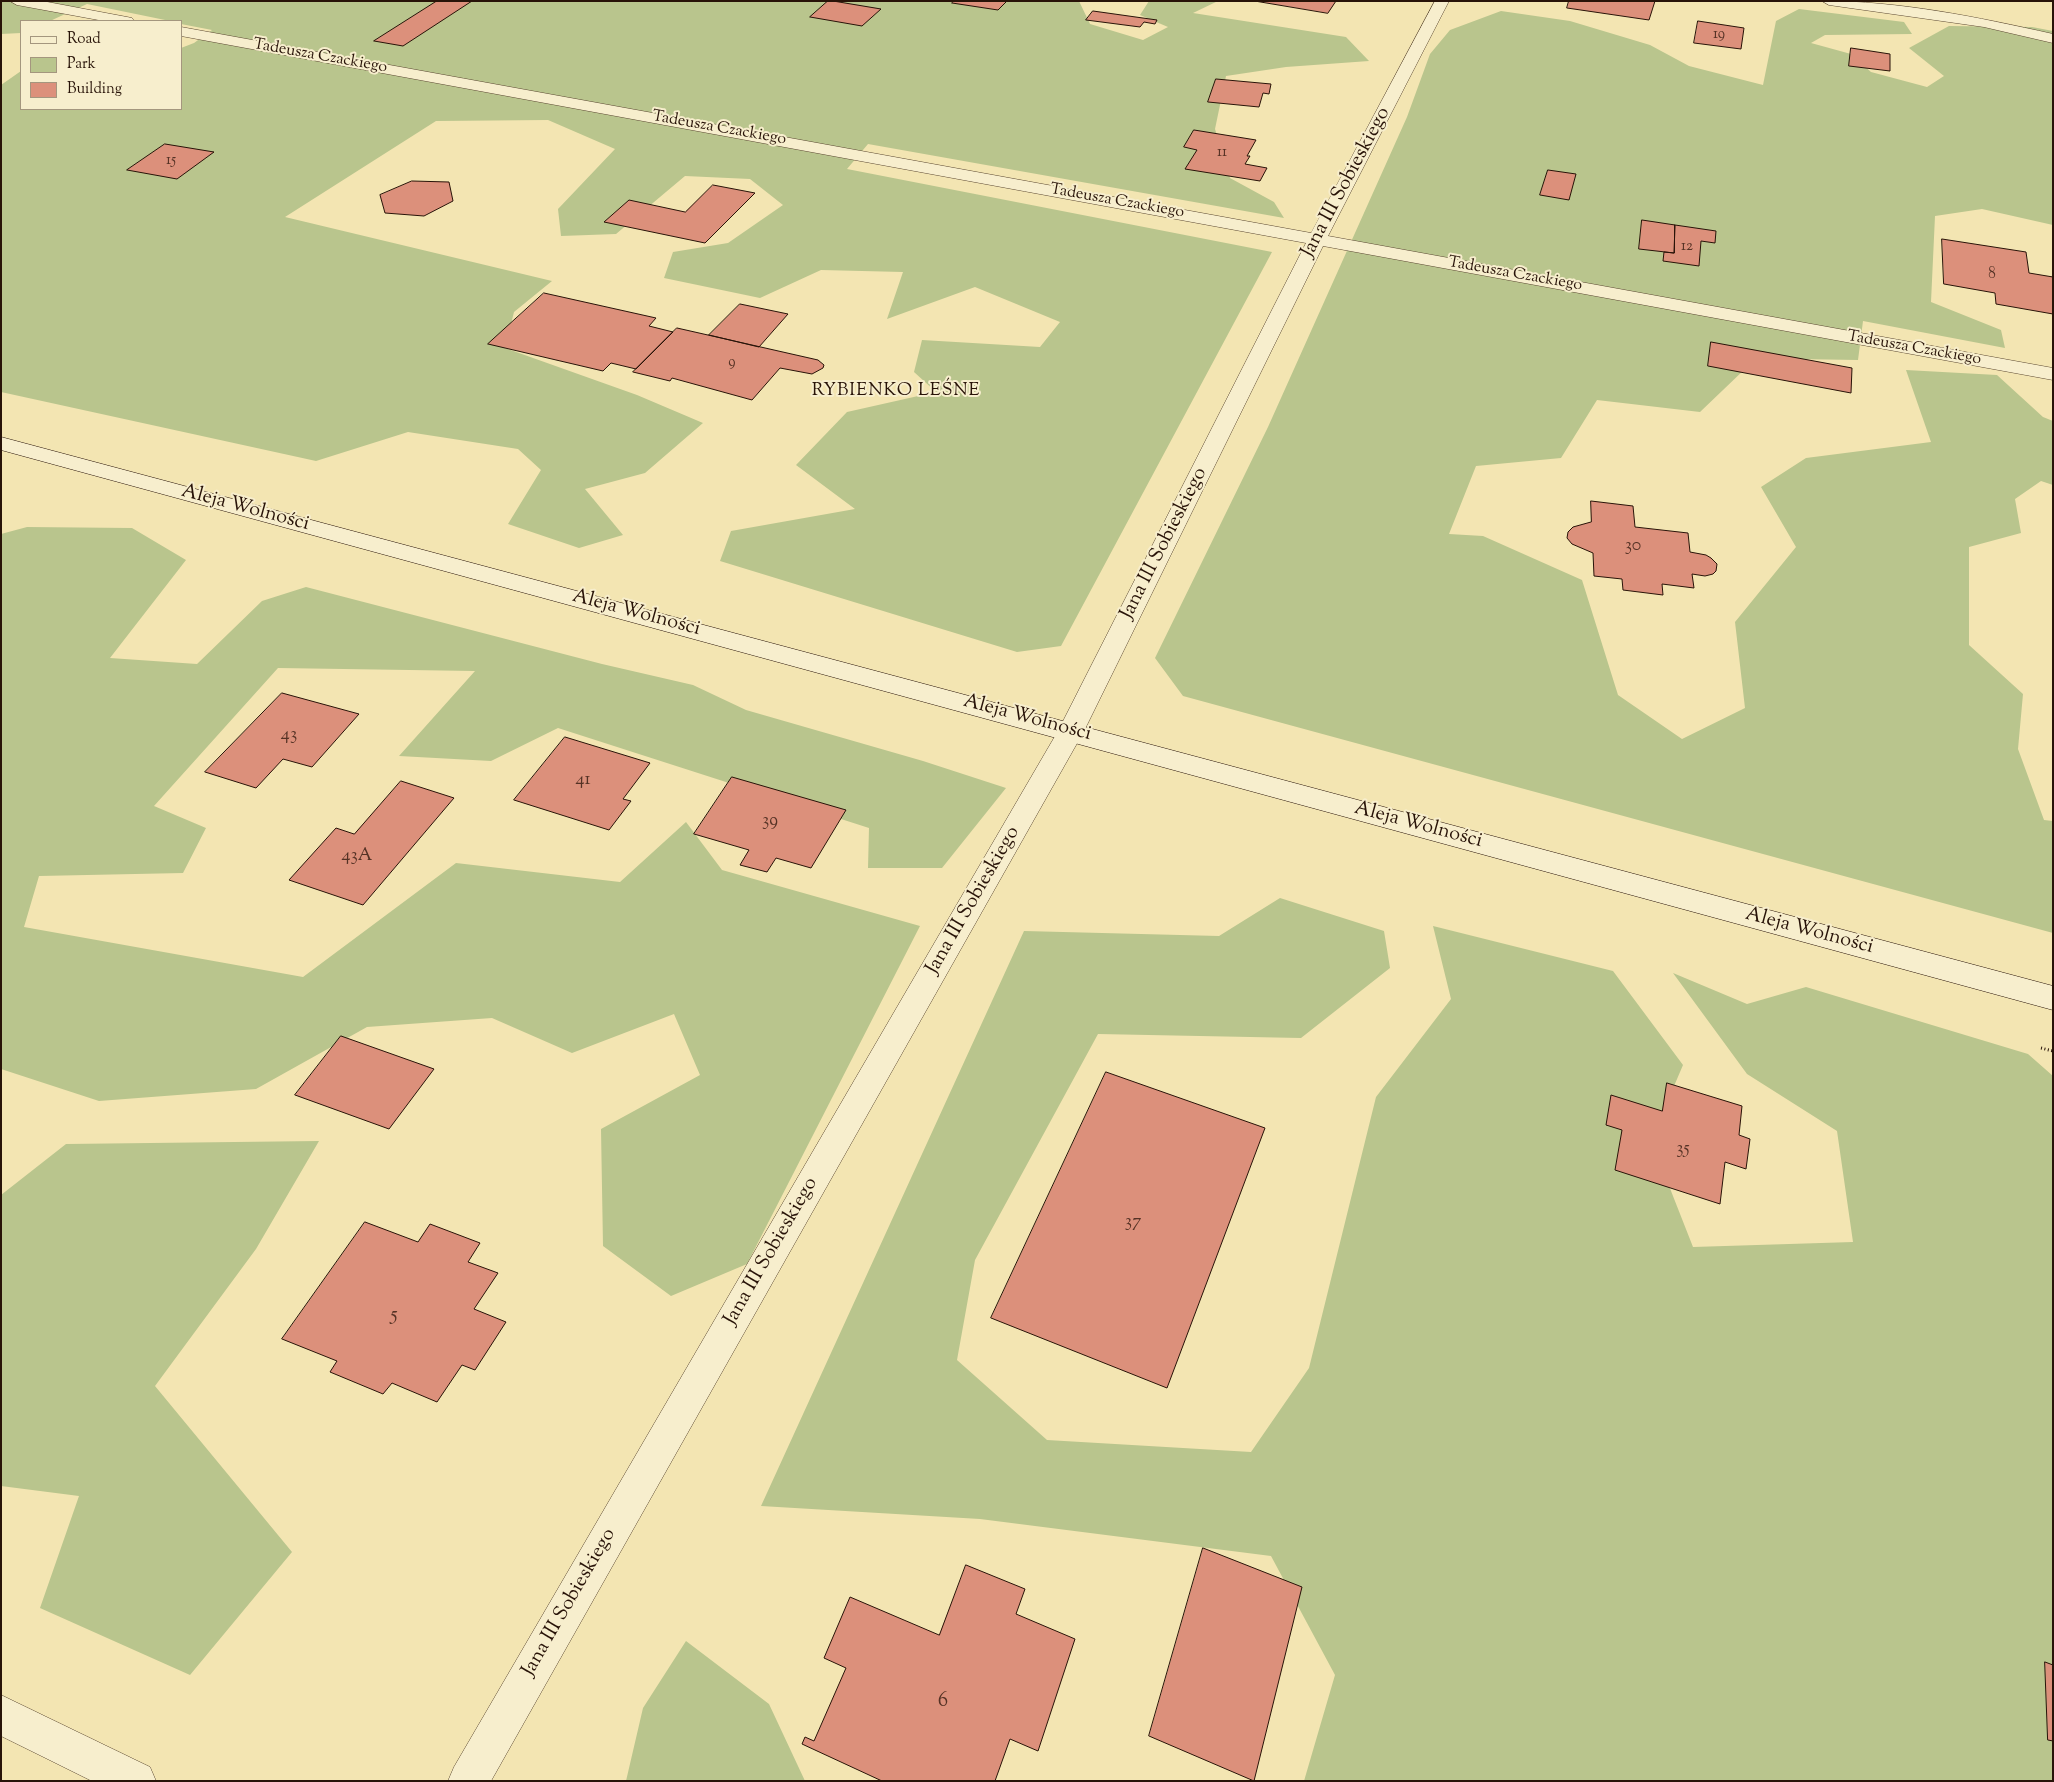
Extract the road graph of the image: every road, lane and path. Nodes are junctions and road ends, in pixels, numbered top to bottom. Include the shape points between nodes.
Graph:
1 (17, 1) edge
2 (1442, 1) edge
3 (1829, 1) edge
4 (122, 20) edge
5 (182, 31) edge
6 (2053, 39) edge
7 (1317, 239) junction
8 (2053, 374) edge
9 (1, 443) edge
10 (1071, 731) junction
11 (2053, 998) edge
12 (1, 1715) edge
13 (136, 1781) edge
14 (468, 1781) edge

1 - 4 street
2 - 7 street, Jana III Sobieskiego
3 - 6 street via 1984,23
5 - 7 street, Tadeusza Czackiego
7 - 8 street, Tadeusza Czackiego
7 - 10 street, Jana III Sobieskiego
9 - 10 street, Aleja Wolności
10 - 11 street, Aleja Wolności
10 - 14 street, Jana III Sobieskiego
12 - 13 street

